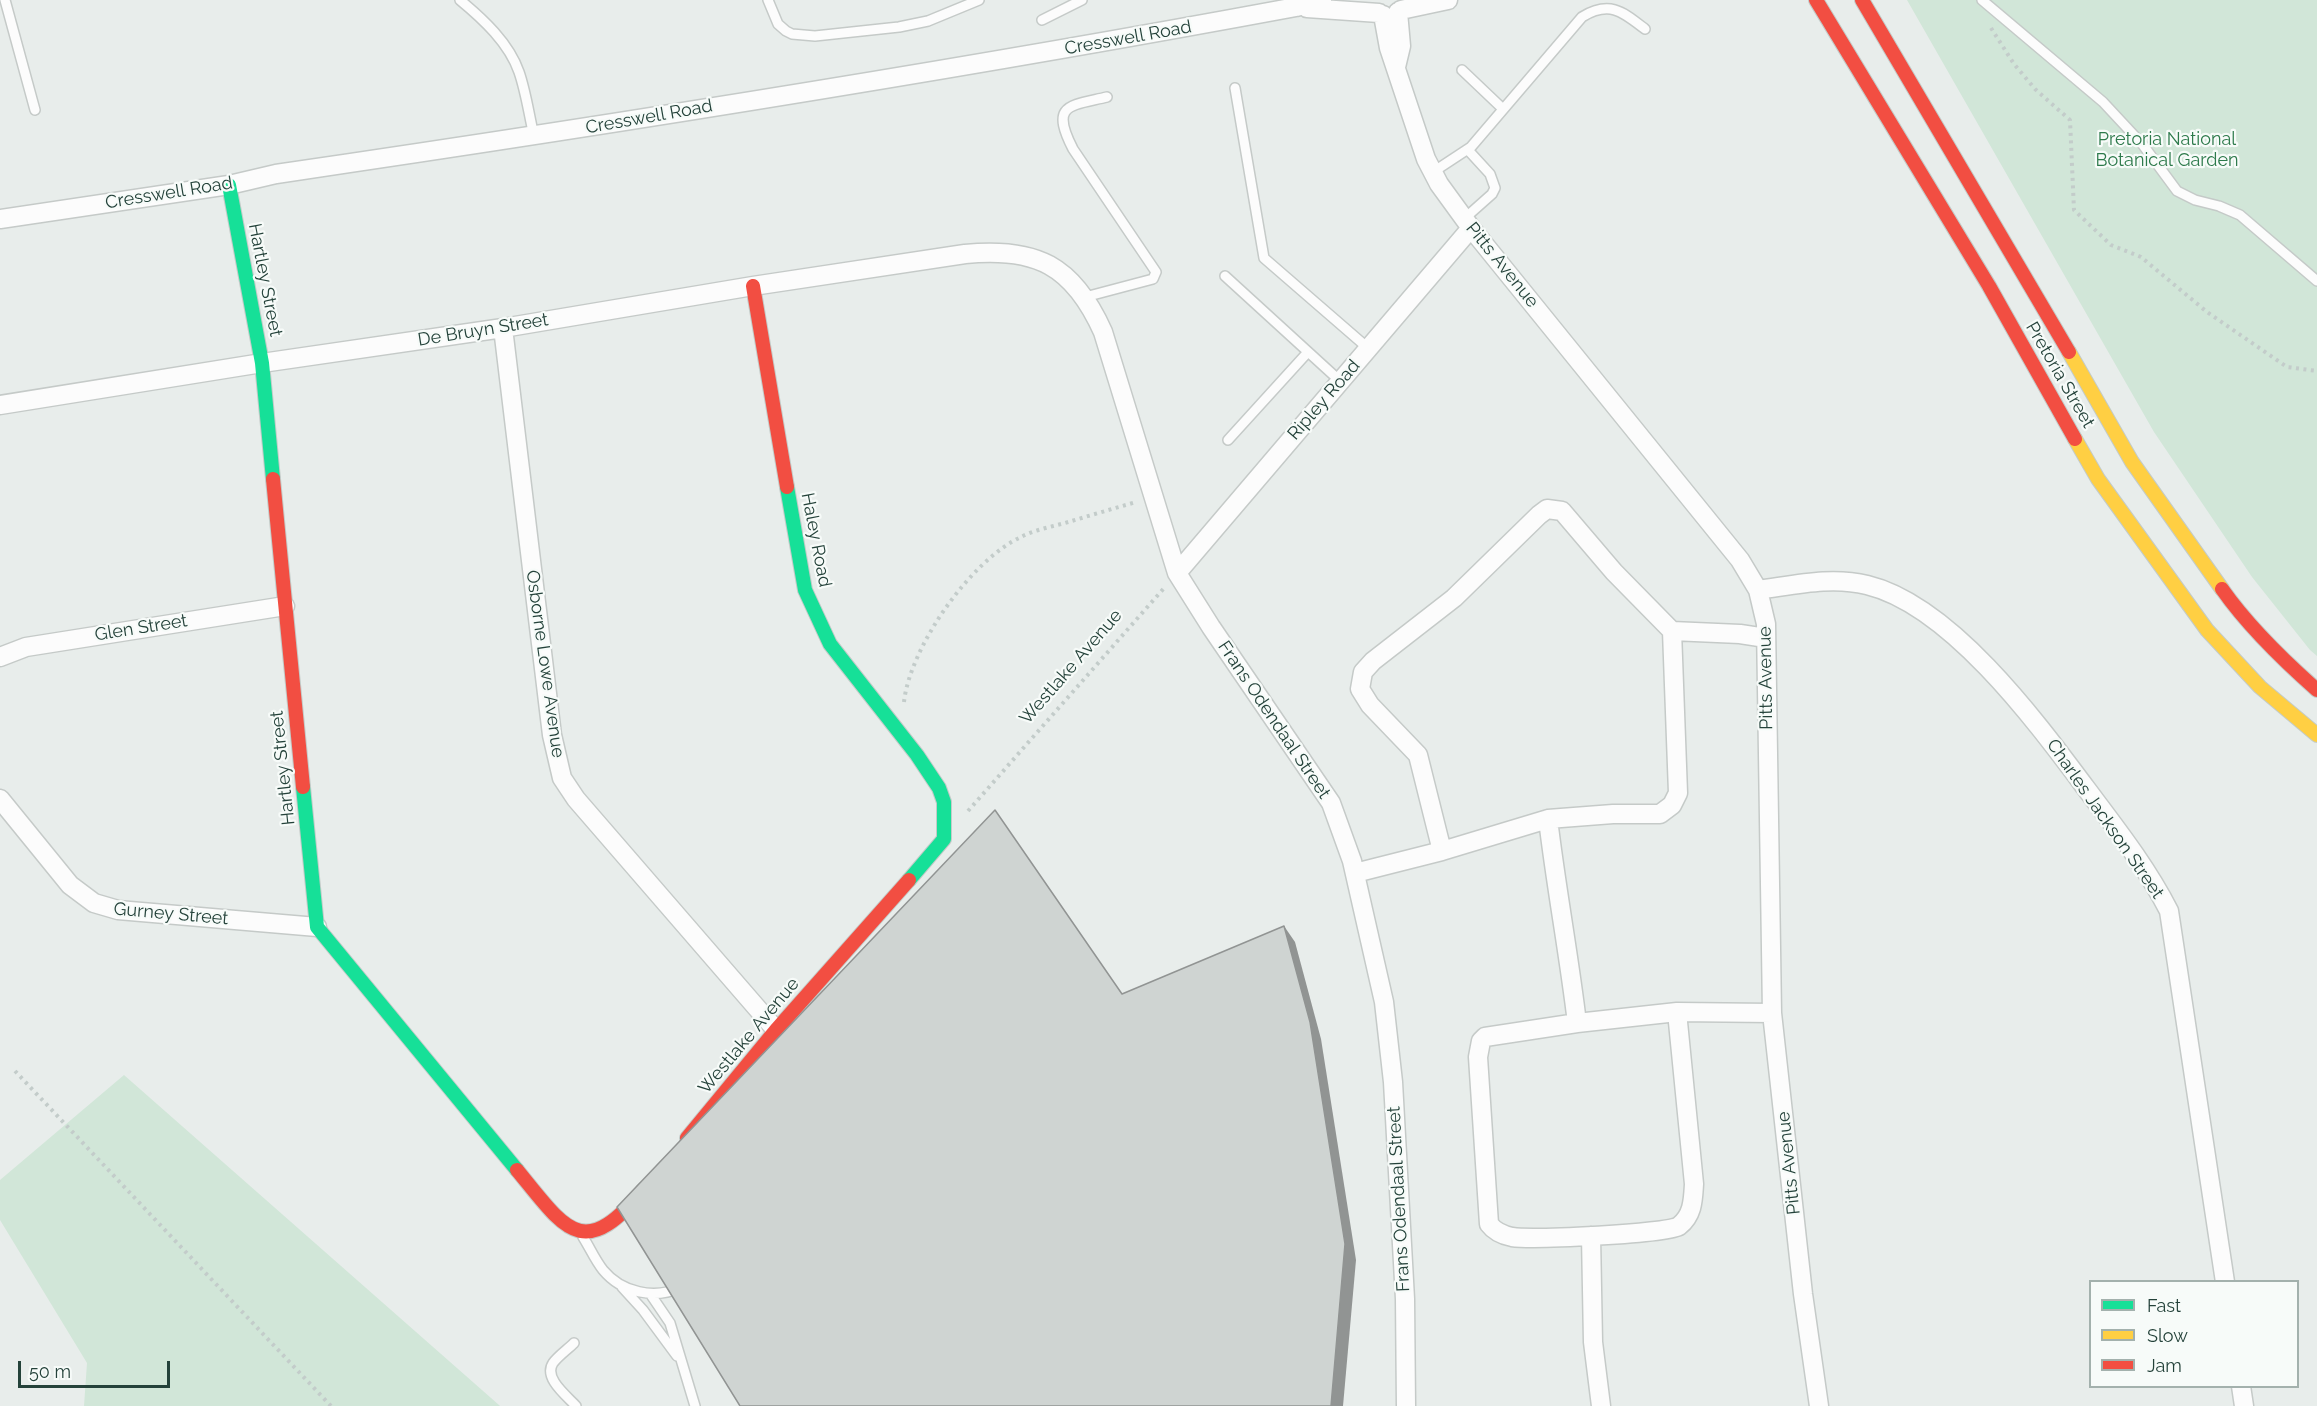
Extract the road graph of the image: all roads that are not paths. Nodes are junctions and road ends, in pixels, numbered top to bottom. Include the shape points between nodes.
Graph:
1 (5, 0) edge
2 (460, 0) edge
3 (768, 0) edge
4 (952, 0) edge
5 (979, 0) edge
6 (1082, 0) edge
7 (1322, 0) edge
8 (1448, 0) edge
9 (1816, 0) edge
10 (1862, 0) edge
11 (1982, 0) edge
12 (1296, 7) junction
13 (1390, 8) edge
14 (953, 12) junction
15 (1042, 20) dead end
16 (1645, 29) dead end
17 (1462, 70) dead end
18 (1235, 88) dead end
19 (1107, 97) dead end
20 (1503, 109) junction
21 (35, 110) dead end
22 (534, 136) junction
23 (1468, 150) junction
24 (1433, 172) junction
25 (229, 185) junction
26 (0, 219) edge
27 (1468, 223) junction
28 (965, 254) joint
29 (1225, 276) dead end
30 (2317, 281) edge
31 (753, 286) junction
32 (1085, 297) junction
33 (503, 328) junction
34 (1369, 349) junction
35 (1308, 352) junction
36 (262, 363) junction
37 (1340, 381) junction
38 (0, 405) edge
39 (1228, 440) dead end
40 (1177, 573) junction
41 (1758, 590) junction
42 (285, 606) junction
43 (1672, 631) junction
44 (1766, 638) junction
45 (0, 657) edge
46 (2317, 690) edge
47 (2317, 735) edge
48 (0, 800) edge
49 (1548, 819) junction
50 (1442, 851) junction
51 (924, 862) joint
52 (1355, 873) junction
53 (317, 927) junction
54 (1677, 1012) junction
55 (1772, 1013) junction
56 (1577, 1023) junction
57 (776, 1030) junction
58 (679, 1147) edge
59 (650, 1183) edge
60 (581, 1232) junction
61 (1591, 1236) junction
62 (2225, 1280) edge
63 (620, 1285) junction
64 (686, 1286) edge
65 (651, 1295) junction
66 (574, 1343) dead end
67 (680, 1360) junction
68 (2241, 1388) edge
69 (576, 1406) edge
70 (695, 1406) edge
71 (1406, 1406) edge
72 (1601, 1406) edge
73 (1819, 1406) edge
74 (2244, 1406) edge

1 - 21 lane
2 - 22 lane via 503,43 518,70
3 - 14 lane via 778,24 792,34 804,35 899,27
4 - 14 lane
5 - 14 lane
6 - 15 lane
7 - 12 street, Cresswell Road
8 - 13 street, Cresswell Road
9 - 47 street, Pretoria Street via 1989,286 2098,478 2207,630 2260,687
10 - 46 street, Pretoria Street via 2132,462 2231,602
11 - 30 lane via 2103,102 2143,145 2177,191 2240,215
12 - 13 street, Cresswell Road
12 - 22 street, Cresswell Road via 1120,40
13 - 24 street, Pitts Avenue via 1401,34 1396,67
16 - 20 lane via 1614,8 1593,10 1582,16
17 - 20 lane
18 - 34 lane via 1264,258
19 - 32 lane via 1072,105 1062,119 1064,132 1156,272 1153,279
20 - 23 lane
22 - 25 street, Cresswell Road via 276,174
23 - 24 lane
23 - 27 lane via 1490,174 1495,188
24 - 27 street, Pitts Avenue
25 - 26 street, Cresswell Road
25 - 36 street, Hartley Street
27 - 34 street, Ripley Road
27 - 41 street, Pitts Avenue via 1740,560
28 - 31 street, De Bruyn Street
28 - 32 street, Frans Odendaal Street via 994,251 1034,257 1063,275
29 - 35 lane
31 - 33 street, De Bruyn Street
31 - 51 street, Haley Road via 805,590 830,644 939,788 944,802 944,838
32 - 40 street, Frans Odendaal Street via 1103,332
33 - 36 street, De Bruyn Street
33 - 57 street, Osborne Lowe Avenue via 543,668 562,778
34 - 37 street, Ripley Road
35 - 37 lane
35 - 39 lane
36 - 38 street, De Bruyn Street
36 - 42 street, Hartley Street
37 - 40 street, Ripley Road
40 - 52 street, Frans Odendaal Street via 1331,803
41 - 44 street, Pitts Avenue
41 - 62 street, Charles Jackson Street via 1832,580 1868,585 1905,599 1947,630 2034,720 2154,881 2169,911
42 - 45 street, Glen Street via 26,647
42 - 53 street, Hartley Street
43 - 44 street
43 - 49 street via 1678,793 1672,805 1660,814
43 - 50 street via 1562,511 1547,509 1454,598 1373,661 1363,672 1360,689 1370,705 1419,755
44 - 55 street, Pitts Avenue
48 - 53 street, Gurney Street via 70,885 94,903 118,910
49 - 50 street
49 - 56 street
50 - 52 street
51 - 57 street, Westlake Avenue
52 - 71 street, Frans Odendaal Street via 1384,1002 1393,1082 1405,1299
53 - 60 street via 532,1191 552,1213
54 - 55 street
54 - 56 street
54 - 61 street via 1694,1184 1691,1209 1686,1219 1670,1230
55 - 73 street, Pitts Avenue
56 - 61 street via 1489,1035 1481,1041 1478,1057 1489,1224 1501,1234 1514,1237
57 - 58 street, Westlake Avenue
59 - 60 street via 627,1210 600,1230
60 - 63 lane via 602,1269
61 - 72 street via 1593,1342
63 - 65 lane
63 - 67 lane
64 - 65 lane via 667,1294
65 - 67 lane via 670,1323
66 - 69 lane via 552,1364 550,1373
67 - 70 lane
68 - 74 street

